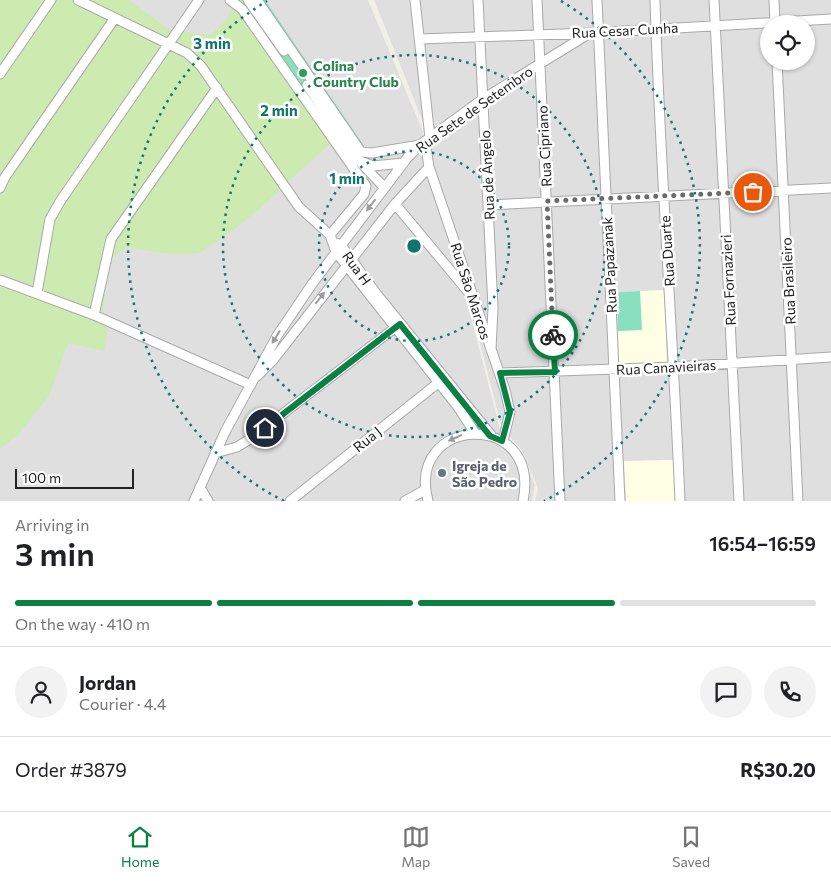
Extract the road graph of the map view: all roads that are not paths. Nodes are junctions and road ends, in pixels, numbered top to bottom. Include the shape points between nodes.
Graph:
1 (51, 0) edge
2 (78, 0) edge
3 (199, 0) edge
4 (230, 0) edge
5 (248, 0) edge
6 (257, 0) edge
7 (416, 0) edge
8 (478, 0) edge
9 (537, 0) edge
10 (597, 0) edge
11 (655, 0) edge
12 (714, 0) edge
13 (774, 0) edge
14 (775, 15) edge
15 (115, 18) junction
16 (831, 19) edge
17 (815, 20) edge
18 (760, 24) edge
19 (715, 25) junction
20 (656, 28) junction
21 (594, 32) junction
22 (539, 35) junction
23 (480, 37) junction
24 (420, 39) junction
25 (168, 44) junction
26 (540, 62) junction
27 (777, 70) edge
28 (0, 74) edge
29 (217, 88) junction
30 (483, 99) junction
31 (425, 141) junction
32 (391, 150) junction
33 (360, 162) junction
34 (403, 163) junction
35 (390, 165) junction
36 (429, 167) junction
37 (383, 186) junction
38 (0, 188) edge
39 (831, 188) edge
40 (783, 191) junction
41 (723, 193) junction
42 (663, 196) junction
43 (605, 200) junction
44 (547, 201) junction
45 (395, 204) junction
46 (488, 205) junction
47 (335, 244) junction
48 (349, 262) junction
49 (0, 280) edge
50 (38, 293) junction
51 (473, 298) junction
52 (94, 315) junction
53 (397, 325) junction
54 (491, 349) junction
55 (831, 357) edge
56 (793, 359) junction
57 (733, 363) junction
58 (674, 367) junction
59 (615, 370) junction
60 (555, 372) junction
61 (500, 373) junction
62 (257, 376) junction
63 (441, 380) junction
64 (251, 385) junction
65 (476, 433) junction
66 (490, 436) junction
67 (502, 441) junction
68 (215, 453) junction
69 (200, 487) junction
70 (425, 490) junction
71 (194, 501) edge
72 (208, 501) edge
73 (290, 501) edge
74 (405, 501) edge
75 (428, 501) edge
76 (523, 501) edge
77 (560, 501) edge
78 (620, 501) edge
79 (680, 501) edge
80 (739, 501) edge
81 (798, 501) edge

1 - 28 street
2 - 15 street, Rua H
3 - 25 street
4 - 47 street via 242,9 366,186
5 - 33 street via 351,154
6 - 32 street via 358,149 366,153
7 - 24 street, Rua São Marcos
8 - 23 street, Rua de Ângelo
9 - 22 street, Rua Cipriano
10 - 21 street, Rua Papazanak
11 - 20 street, Rua Duarte
12 - 19 street, Rua Fornazieri
13 - 14 street
15 - 25 street, Rua H
15 - 38 street via 4,177
16 - 17 street, Rua Cesar Cunha
18 - 19 street, Rua Cesar Cunha
19 - 20 street, Rua Cesar Cunha
19 - 41 street, Rua Fornazieri
20 - 21 street, Rua Cesar Cunha
20 - 42 street, Rua Duarte
21 - 22 street, Rua Cesar Cunha
21 - 26 street, Rua Sete de Setembro
21 - 43 street, Rua Papazanak
22 - 23 street, Rua Cesar Cunha
22 - 26 street, Rua Cipriano
23 - 24 street, Rua Cesar Cunha
23 - 30 street, Rua de Ângelo
24 - 31 street, Rua São Marcos
25 - 29 street, Rua H via 187,53
25 - 50 street via 50,219
26 - 30 street, Rua Sete de Setembro
26 - 44 street, Rua Cipriano
27 - 40 street, Rua Brasileiro
29 - 47 street, Rua H via 299,208
29 - 52 street via 111,239
30 - 31 street, Rua Sete de Setembro
30 - 46 street, Rua de Ângelo
31 - 32 street
31 - 34 street, Rua Sete de Setembro
31 - 36 street, Rua São Marcos
32 - 35 street
33 - 35 street via 373,166
33 - 37 street
34 - 35 street
34 - 37 street, Rua Sete de Setembro
35 - 37 street
36 - 45 street, Rua Sete de Setembro
36 - 51 street, Rua São Marcos
37 -> 47 street, Rua Sete de Setembro
39 - 40 street
40 - 41 street
40 - 56 street, Rua Brasileiro
41 - 42 street
41 - 57 street, Rua Fornazieri
42 - 43 street
42 - 58 street, Rua Duarte
43 - 44 street
43 - 59 street, Rua Papazanak
44 - 46 street
44 - 60 street, Rua Cipriano
45 - 48 street, Rua Sete de Setembro
45 - 51 street
46 - 54 street, Rua de Ângelo via 493,308
47 - 48 street, Rua H
47 -> 62 street, Rua Sete de Setembro via 258,368
48 - 53 street, Rua H
62 -> 48 street, Rua Sete de Setembro
49 - 50 street
50 - 52 street
51 - 54 street, Rua São Marcos
52 - 64 street
53 - 63 street, Rua H
53 - 68 street via 250,440
54 - 61 street, Rua São Marcos
55 - 56 street, Rua Canavieiras
56 - 57 street, Rua Canavieiras
56 - 81 street, Rua Brasileiro
57 - 58 street, Rua Canavieiras
57 - 80 street, Rua Fornazieri
58 - 59 street, Rua Canavieiras
58 - 79 street, Rua Duarte
59 - 60 street, Rua Canavieiras
59 - 78 street, Rua Papazanak
60 - 61 street, Rua Canavieiras
60 - 77 street, Rua Cipriano
61 - 67 street, Rua São Marcos via 510,412
62 - 64 street, Rua Sete de Setembro
63 - 65 street, Rua H
63 - 66 street, Rua H
63 - 73 street, Rua J
64 - 68 street, Rua Sete de Setembro
65 - 66 street
65 -> 70 street via 455,438 437,450 429,462
66 - 67 street
67 - 76 street via 520,460 525,473
68 - 69 street, Rua Sete de Setembro
69 - 71 street, Rua Sete de Setembro
69 - 72 street
70 - 74 street
70 - 75 street

